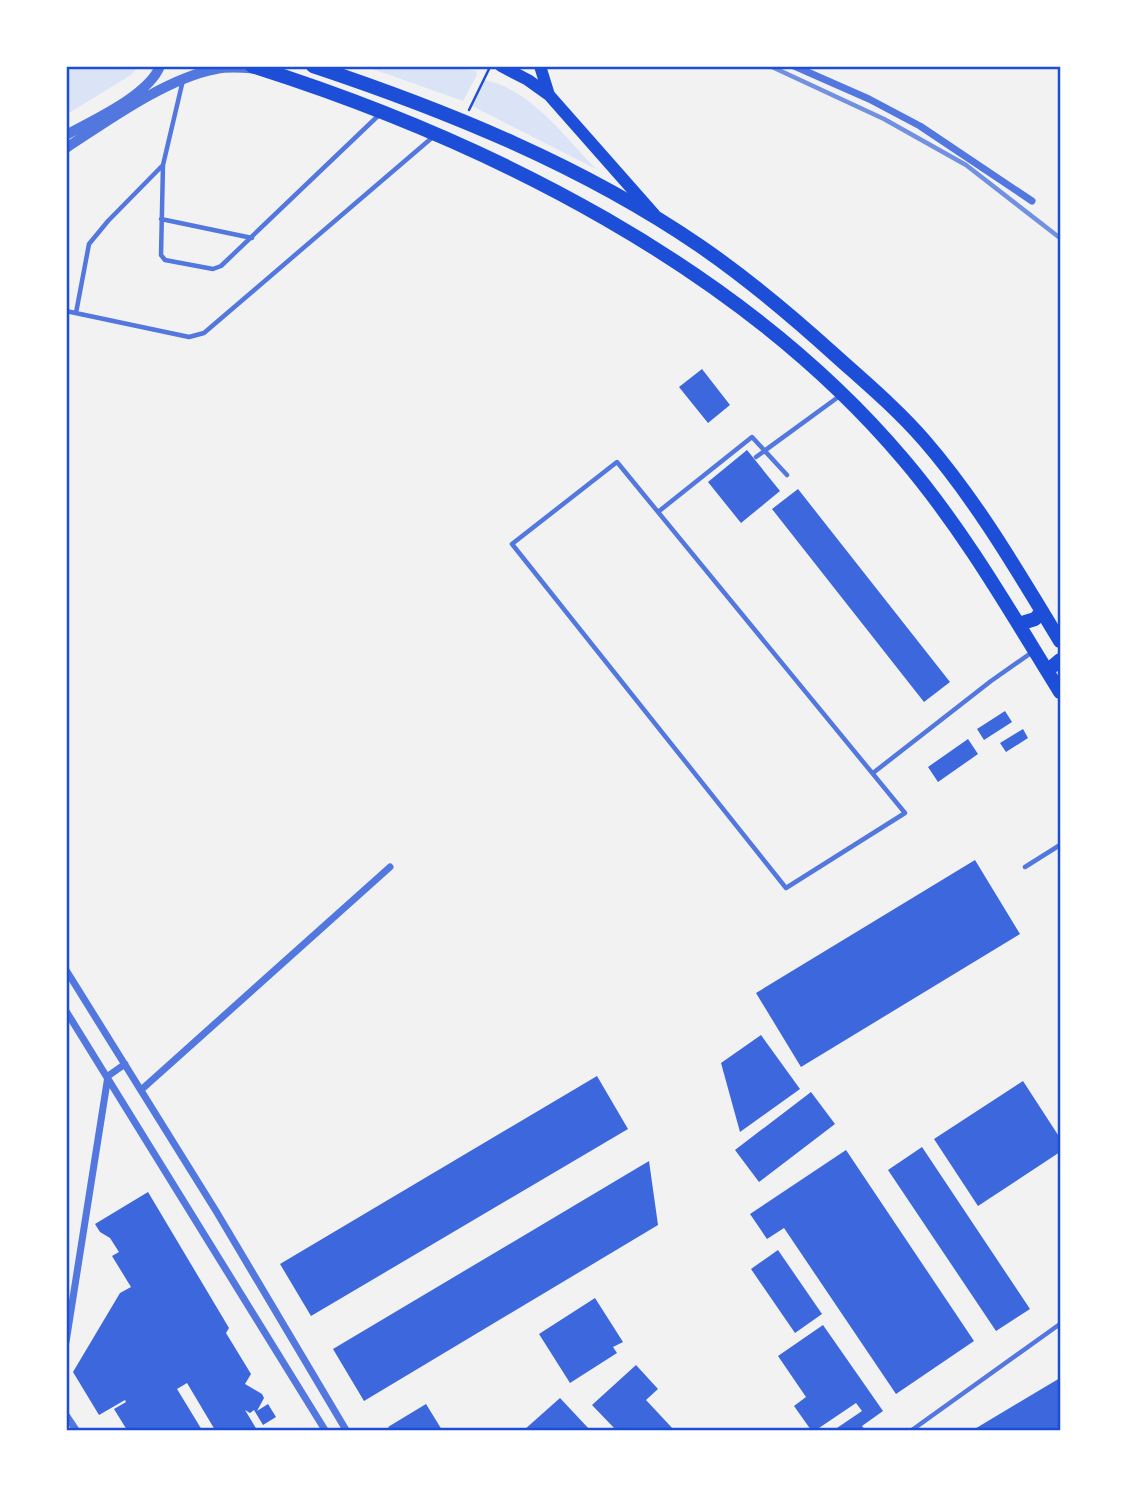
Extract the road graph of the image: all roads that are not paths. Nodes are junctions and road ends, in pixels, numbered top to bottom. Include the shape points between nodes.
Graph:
1 (160, 66) edge
2 (313, 66) edge
3 (501, 66) edge
4 (540, 66) edge
5 (794, 66) edge
6 (257, 68) edge
7 (184, 79) junction
8 (549, 95) junction
9 (383, 112) junction
10 (436, 134) junction
11 (67, 142) edge
12 (163, 165) junction
13 (1031, 201) dead end
14 (161, 219) junction
15 (662, 222) junction
16 (252, 238) junction
17 (66, 311) edge
18 (76, 313) junction
19 (841, 394) junction
20 (764, 450) junction
21 (756, 457) dead end
22 (787, 475) dead end
23 (658, 512) junction
24 (1042, 611) junction
25 (1019, 624) junction
26 (1060, 641) edge
27 (1035, 651) junction
28 (1060, 660) edge
29 (1047, 671) junction
30 (1060, 692) edge
31 (873, 774) junction
32 (1060, 845) edge
33 (390, 867) dead end
34 (1025, 867) dead end
35 (66, 970) edge
36 (66, 1011) edge
37 (125, 1065) junction
38 (108, 1076) junction
39 (141, 1090) junction
40 (1060, 1324) edge
41 (66, 1342) edge
42 (66, 1415) edge
43 (76, 1430) edge
44 (326, 1430) edge
45 (346, 1430) edge
46 (912, 1430) edge

1 - 11 street via 136,94
2 - 15 highway via 541,156
3 - 8 main road
4 - 8 main road
5 - 13 street via 920,126
6 - 7 street via 219,68
6 - 9 highway
7 - 11 street
7 - 12 lane
8 - 15 main road
9 - 10 highway
9 - 16 lane
10 - 18 lane via 204,333 189,337
10 - 19 highway via 540,183 640,239 724,296
12 - 14 lane
12 - 18 lane via 89,244
14 - 16 lane
14 - 16 lane via 165,260 213,269
15 - 24 highway via 755,286 892,406 952,474
17 - 18 lane
19 - 20 lane
19 - 25 highway via 930,492
20 - 21 lane
20 - 22 lane
20 - 23 lane via 752,437
23 - 31 lane
23 - 31 lane via 617,462 512,544 786,888 905,813
24 - 25 highway via 1035,619
24 - 26 highway
25 - 27 highway
27 - 29 highway
27 - 31 lane
28 - 29 highway
29 - 30 highway
32 - 34 lane
33 - 39 street
35 - 37 street
36 - 38 street
37 - 38 street
37 - 39 street
38 - 41 street
38 - 44 street
39 - 45 street
40 - 46 lane
42 - 43 street

